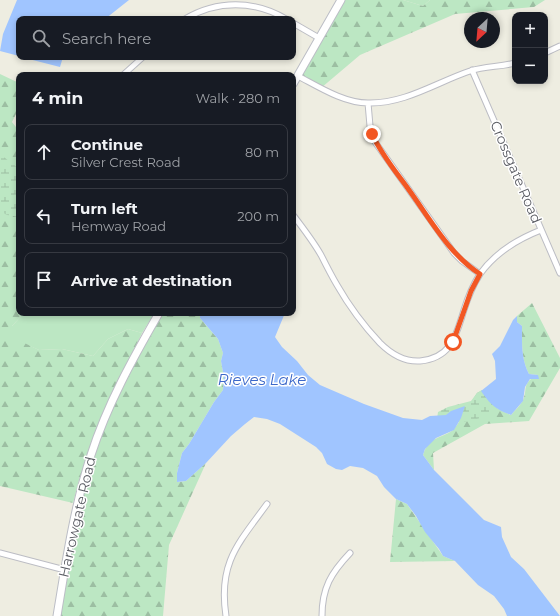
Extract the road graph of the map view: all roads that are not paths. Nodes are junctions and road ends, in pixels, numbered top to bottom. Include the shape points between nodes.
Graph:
1 (341, 0) edge
2 (191, 16) edge
3 (280, 16) edge
4 (296, 25) edge
5 (319, 38) junction
6 (560, 46) edge
7 (548, 52) edge
8 (140, 60) edge
9 (512, 63) edge
10 (472, 70) junction
11 (126, 72) edge
12 (298, 76) junction
13 (296, 79) edge
14 (368, 103) junction
15 (296, 219) edge
16 (541, 230) junction
17 (560, 273) edge
18 (480, 274) junction
19 (157, 316) edge
20 (267, 504) dead end
21 (0, 553) edge
22 (350, 553) dead end
23 (65, 570) junction
24 (56, 616) edge
25 (226, 616) edge
26 (322, 616) edge

1 - 5 main road
2 - 3 street via 208,7 235,3 258,6
4 - 5 street
5 - 12 main road
6 - 7 street
8 - 11 street
9 - 10 street
10 - 14 street via 406,97
10 - 16 street, Crossgate Road
12 - 13 main road
12 - 14 street via 342,98
14 - 18 street via 370,126 375,142 454,253
15 - 18 street via 321,255 347,301 371,333 394,355 409,360 425,360 438,356 453,342 471,291
16 - 17 street, Crossgate Road
16 - 18 street via 508,248 492,260
19 - 23 main road, Harrowgate Road via 123,378 91,454
20 - 25 street via 245,534 228,564 223,592
21 - 23 street
22 - 26 street via 328,582
23 - 24 main road, Harrowgate Road

